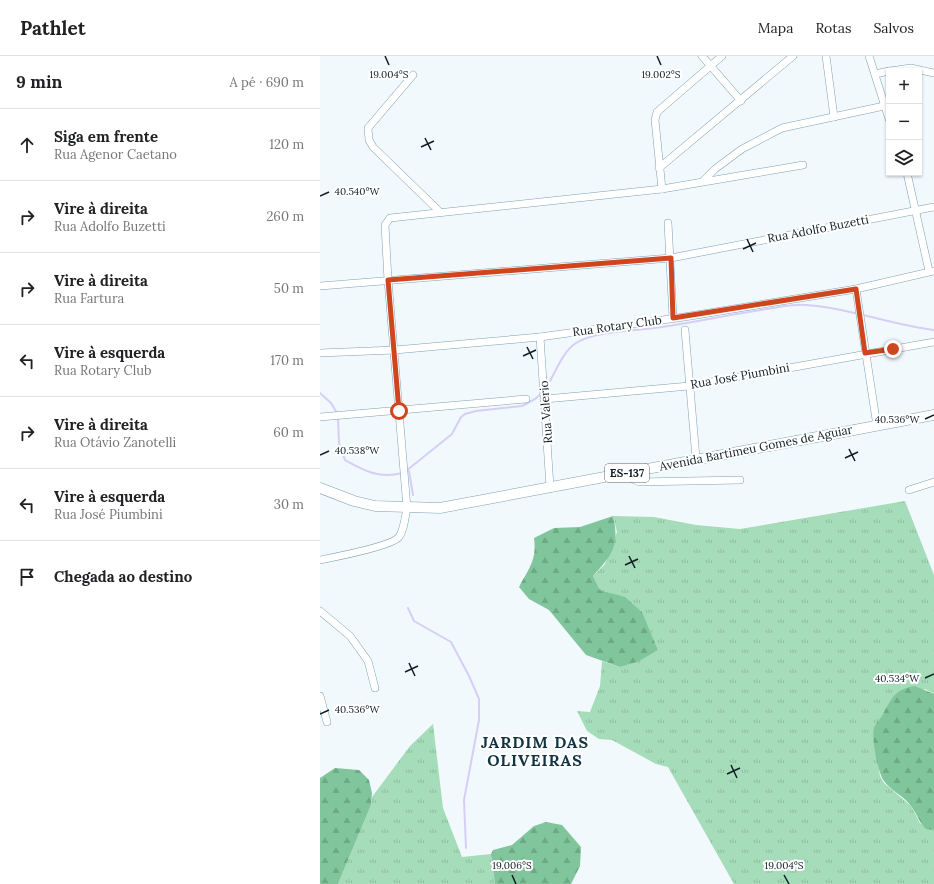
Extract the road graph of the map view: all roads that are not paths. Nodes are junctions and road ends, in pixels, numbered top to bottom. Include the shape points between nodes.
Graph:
1 (702, 56) edge
2 (722, 56) edge
3 (793, 56) edge
4 (826, 56) edge
5 (869, 56) edge
6 (711, 66) junction
7 (922, 70) edge
8 (886, 72) edge
9 (934, 72) edge
10 (412, 74) dead end
11 (875, 74) junction
12 (741, 101) junction
13 (884, 106) junction
14 (886, 111) edge
15 (834, 117) junction
16 (803, 165) dead end
17 (659, 168) junction
18 (908, 176) edge
19 (703, 181) junction
20 (662, 189) junction
21 (934, 207) edge
22 (915, 210) junction
23 (440, 212) junction
24 (668, 223) dead end
25 (671, 258) junction
26 (932, 271) edge
27 (388, 280) junction
28 (320, 286) edge
29 (856, 289) junction
30 (673, 318) junction
31 (685, 330) dead end
32 (540, 337) junction
33 (934, 342) edge
34 (395, 350) junction
35 (320, 353) edge
36 (865, 353) junction
37 (689, 386) junction
38 (545, 397) junction
39 (526, 399) dead end
40 (399, 411) junction
41 (934, 415) edge
42 (320, 417) edge
43 (877, 426) junction
44 (696, 458) junction
45 (622, 474) junction
46 (740, 480) dead end
47 (934, 482) edge
48 (550, 487) junction
49 (320, 488) edge
50 (909, 490) dead end
51 (407, 508) junction
52 (320, 560) edge
53 (320, 611) edge
54 (375, 688) dead end
55 (320, 696) edge
56 (327, 722) dead end

1 - 6 street
2 - 6 street
3 - 12 street
4 - 15 street
5 - 11 street
6 - 12 street
6 - 17 street via 657,112
7 - 9 street
8 - 11 street
10 - 23 street via 368,128 367,133 373,147
11 - 13 street
12 - 17 street
13 - 14 street
13 - 15 street
15 - 19 street via 799,122 770,133 742,149
16 - 19 street
17 - 20 street
18 - 22 street
19 - 20 street
20 - 23 street
21 - 22 street, Rua Adolfo Buzetti
22 - 25 street, Rua Adolfo Buzetti
22 - 26 street
23 - 27 street via 390,218 385,225
24 - 25 street
25 - 27 street, Rua Adolfo Buzetti
25 - 30 street
26 - 29 street, Rua Rotary Club
27 - 28 street, Rua Adolfo Buzetti
27 - 34 street
29 - 30 street, Rua Rotary Club
29 - 36 street
30 - 32 street, Rua Rotary Club
31 - 37 street
32 - 34 street, Rua Rotary Club
32 - 38 street, Rua Valerio
33 - 36 street, Rua José Piumbini
34 - 35 street, Rua Rotary Club
34 - 40 street
36 - 37 street, Rua José Piumbini
36 - 43 street
37 - 38 street, Rua José Piumbini
37 - 44 street
38 - 48 street, Rua Valerio
39 - 40 street
40 - 42 street
40 - 51 street
41 - 43 main road, Avenida Bartimeu Gomes de Aguiar / ES-137
43 - 44 main road, Avenida Bartimeu Gomes de Aguiar / ES-137
44 - 45 main road, Avenida Bartimeu Gomes de Aguiar / ES-137
45 - 46 street via 639,482
45 - 48 main road, Avenida Bartimeu Gomes de Aguiar / ES-137
47 - 50 street
48 - 51 main road, Avenida Bartimeu Gomes de Aguiar / ES-137 via 440,508
49 - 51 main road, Avenida Bartimeu Gomes de Aguiar / ES-137 via 375,506
51 - 52 street via 401,533 394,541 353,554
53 - 54 street via 350,636 368,661
55 - 56 street

